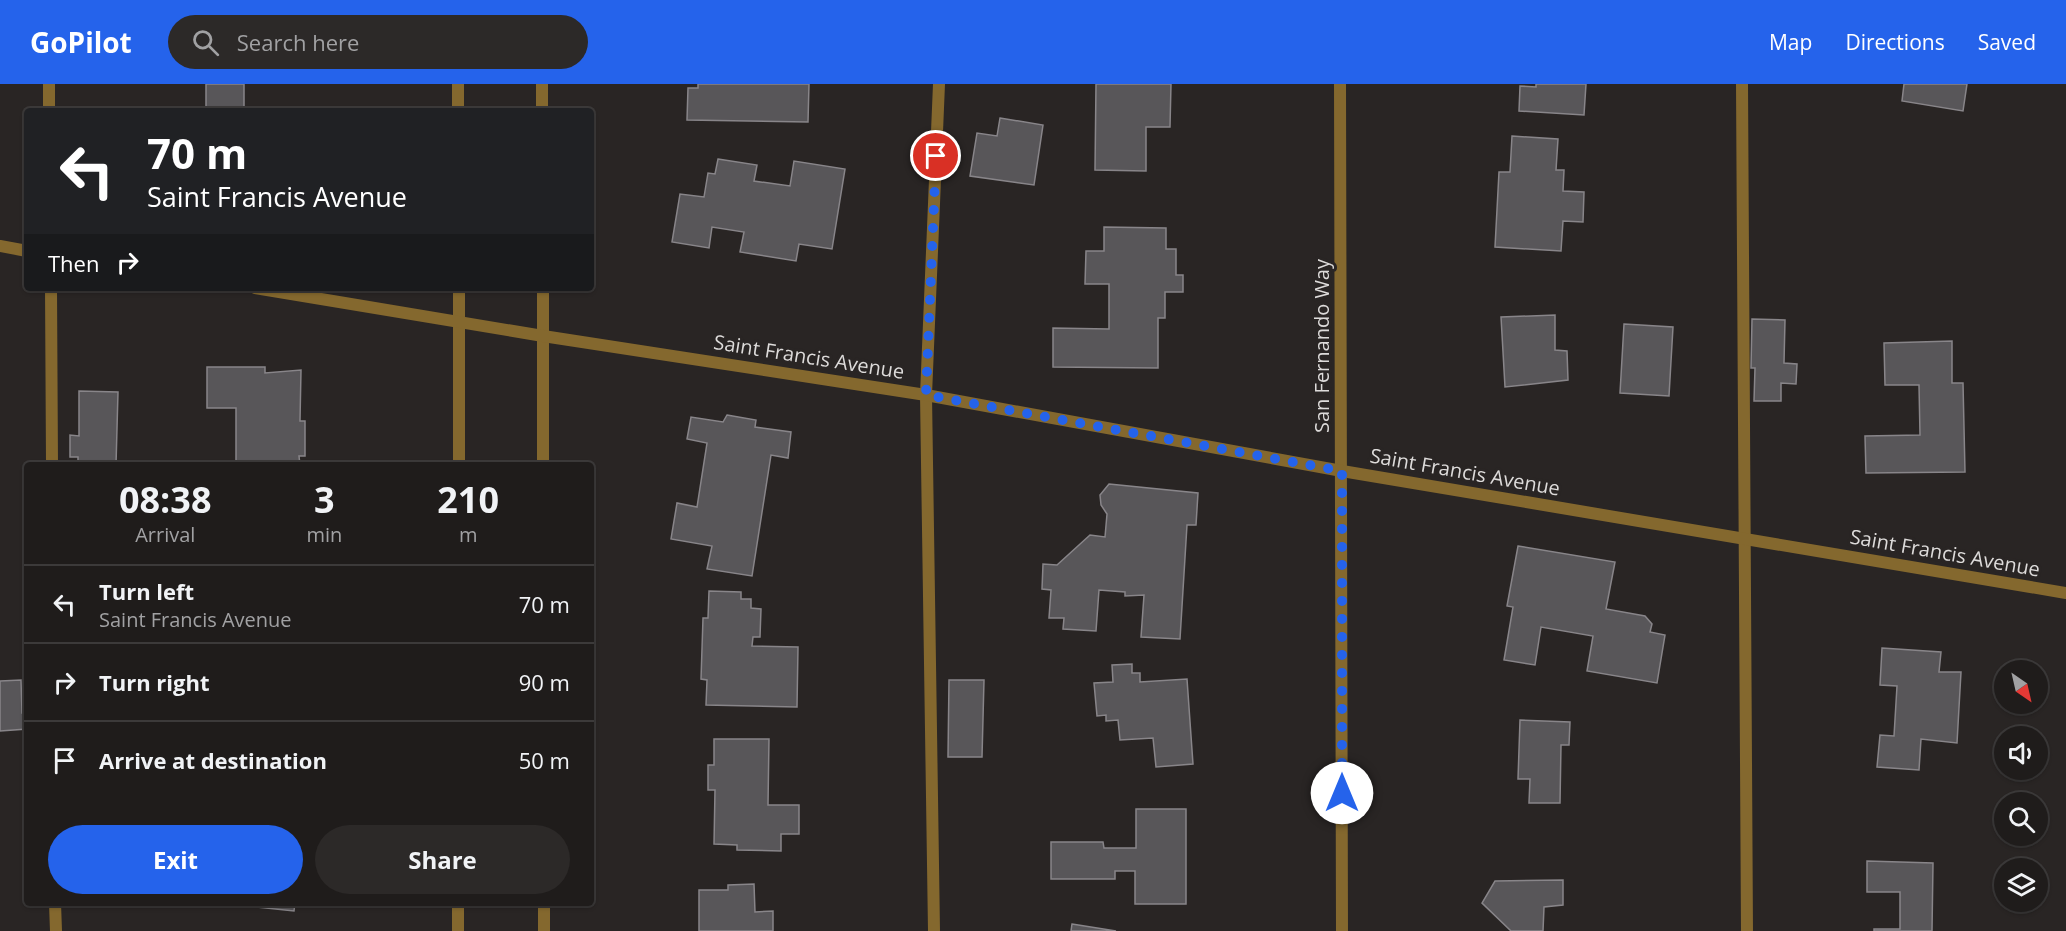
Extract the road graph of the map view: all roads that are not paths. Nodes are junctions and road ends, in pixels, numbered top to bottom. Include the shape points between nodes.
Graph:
1 (49, 84) edge
2 (458, 84) edge
3 (542, 84) edge
4 (939, 84) edge
5 (1340, 84) edge
6 (1742, 84) edge
7 (49, 108) edge
8 (458, 108) edge
9 (542, 108) edge
10 (0, 246) edge
11 (24, 250) edge
12 (51, 291) edge
13 (274, 291) edge
14 (459, 291) edge
15 (543, 291) edge
16 (459, 321) junction
17 (543, 336) junction
18 (926, 395) junction
19 (52, 462) edge
20 (459, 462) edge
21 (543, 462) edge
22 (1342, 471) junction
23 (1746, 539) junction
24 (2066, 593) edge
25 (55, 906) edge
26 (458, 906) edge
27 (544, 906) edge
28 (56, 931) edge
29 (458, 931) edge
30 (544, 931) edge
31 (934, 931) edge
32 (1342, 931) edge
33 (1747, 931) edge

1 - 7 street
2 - 8 street
3 - 9 street
4 - 18 street
5 - 22 street, San Fernando Way
6 - 23 street
10 - 11 street
12 - 19 street
13 - 16 street, Saint Francis Avenue
14 - 16 street
15 - 17 street
16 - 17 street, Saint Francis Avenue
16 - 20 street
17 - 18 street, Saint Francis Avenue
17 - 21 street
18 - 22 street, Saint Francis Avenue
18 - 31 street
22 - 23 street, Saint Francis Avenue
22 - 32 street, San Fernando Way
23 - 24 street, Saint Francis Avenue
23 - 33 street
25 - 28 street
26 - 29 street
27 - 30 street

